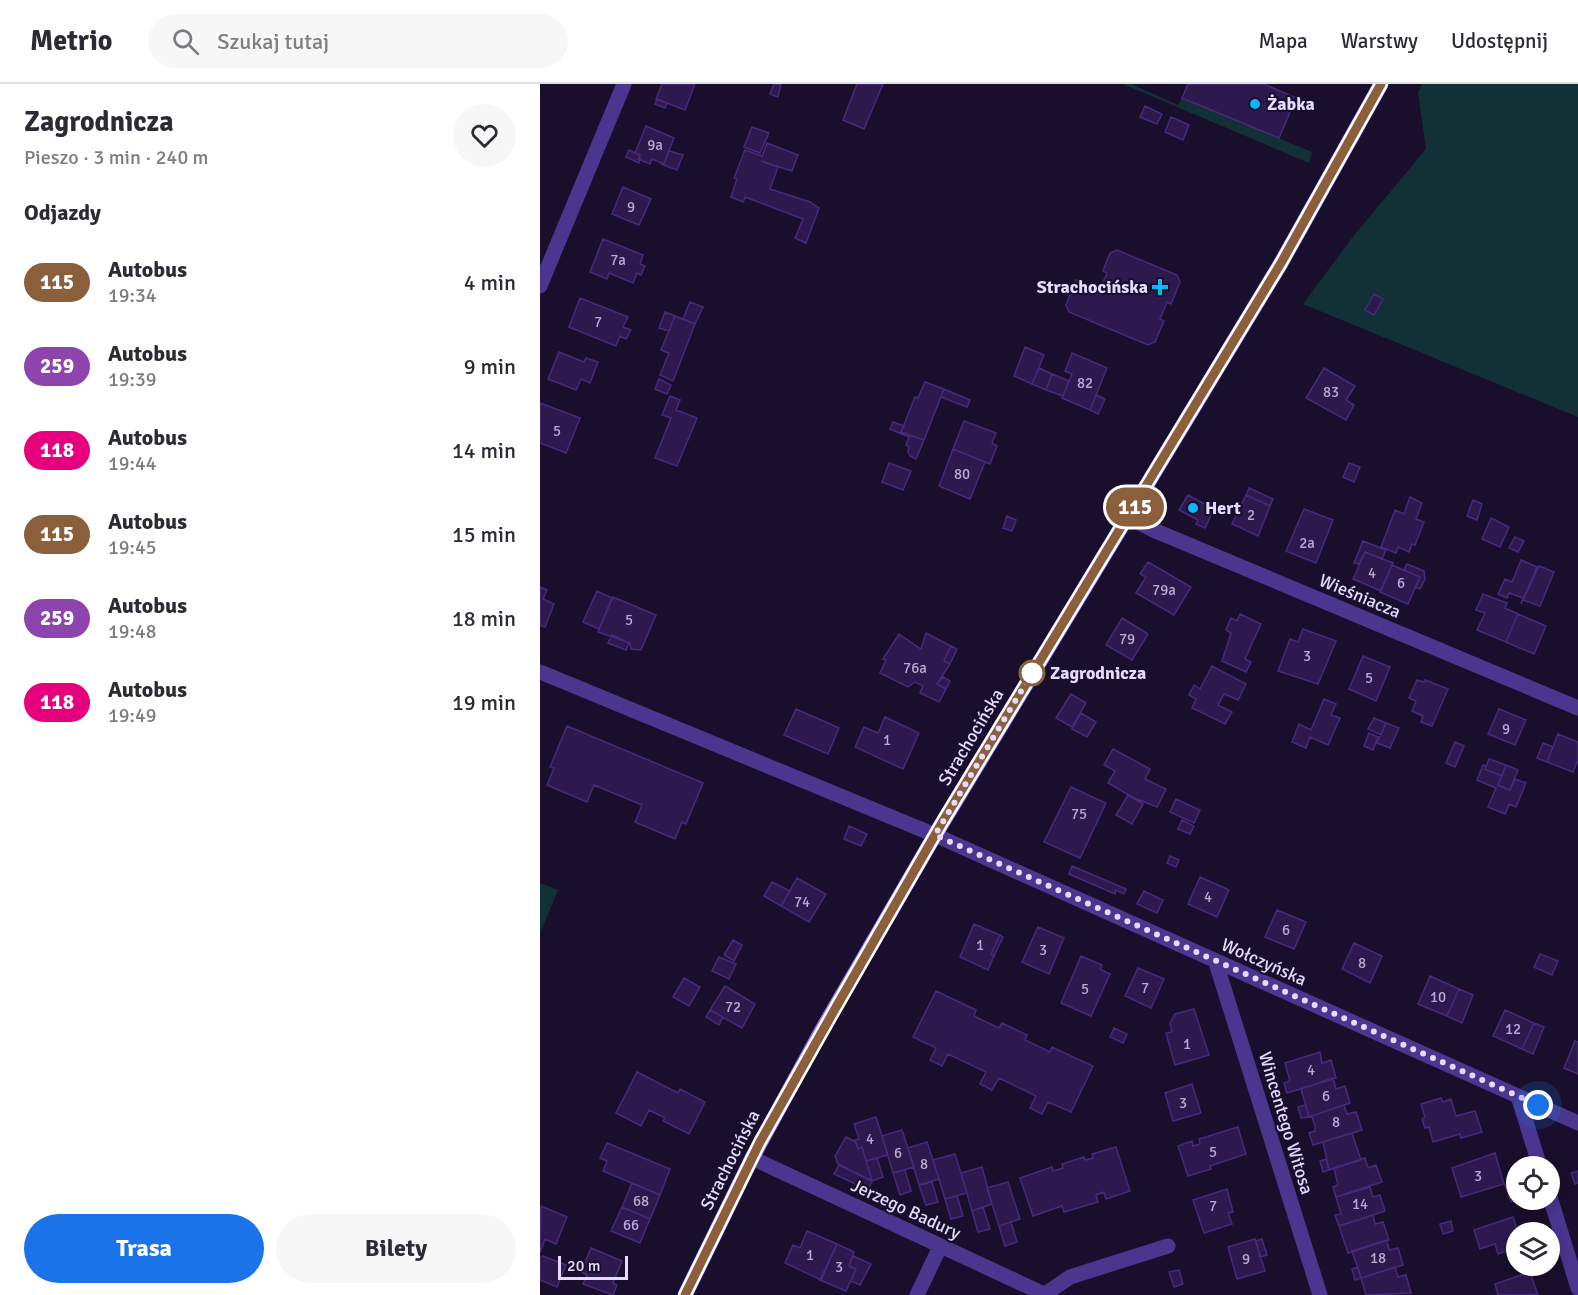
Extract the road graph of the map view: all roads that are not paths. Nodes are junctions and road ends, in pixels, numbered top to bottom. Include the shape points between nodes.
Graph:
1 (624, 84) edge
2 (1381, 84) edge
3 (540, 286) edge
4 (1129, 517) junction
5 (540, 672) edge
6 (1578, 708) edge
7 (935, 835) junction
8 (1216, 963) junction
9 (1518, 1096) junction
10 (1578, 1123) edge
11 (1537, 1156) edge
12 (752, 1158) junction
13 (1554, 1210) edge
14 (1168, 1246) dead end
15 (940, 1247) junction
16 (1578, 1288) edge
17 (1044, 1294) edge
18 (685, 1295) edge
19 (917, 1295) edge
20 (1320, 1295) edge

1 - 3 street
2 - 4 main road, Strachocińska via 1281,263
4 - 6 street, Wieśniacza
4 - 7 main road, Strachocińska
5 - 7 street
7 - 8 street, Wołczyńska
7 - 12 main road, Strachocińska
8 - 9 street, Wołczyńska
8 - 20 street, Wincentego Witosa
9 - 10 street, Wołczyńska
9 - 11 street
12 - 15 street, Jerzego Badury
12 - 18 main road, Strachocińska
13 - 16 street
14 - 17 street, Jerzego Badury via 1070,1277
15 - 17 street, Jerzego Badury
15 - 19 street

